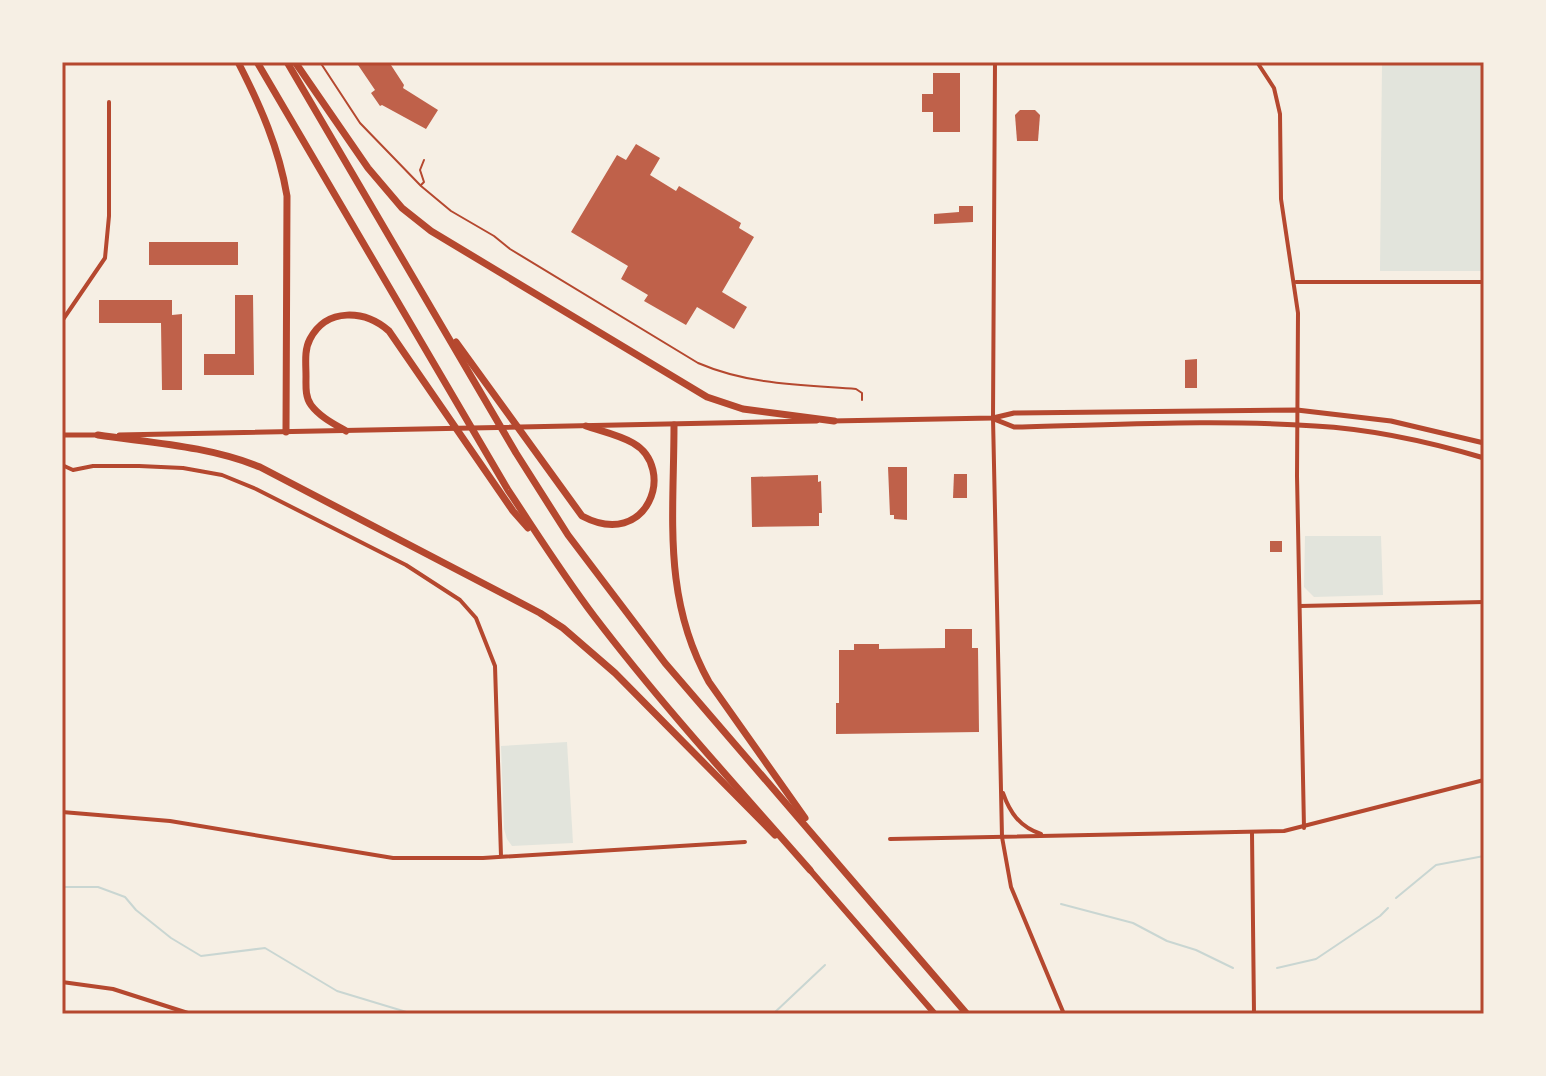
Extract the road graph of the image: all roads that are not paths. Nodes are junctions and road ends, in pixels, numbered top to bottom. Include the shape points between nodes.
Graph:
1 (238, 62) edge
2 (257, 62) edge
3 (287, 62) edge
4 (295, 62) edge
5 (995, 62) edge
6 (1257, 62) edge
7 (109, 102) dead end
8 (1296, 282) junction
9 (1484, 282) edge
10 (429, 303) junction
11 (62, 321) edge
12 (1297, 410) junction
13 (993, 418) junction
14 (834, 421) junction
15 (674, 425) junction
16 (1296, 425) junction
17 (586, 426) junction
18 (346, 431) junction
19 (286, 432) junction
20 (62, 435) edge
21 (98, 435) junction
22 (1484, 443) edge
23 (1484, 458) edge
24 (62, 465) edge
25 (546, 547) junction
26 (1484, 602) edge
27 (1300, 606) junction
28 (1484, 780) edge
29 (1001, 786) junction
30 (62, 812) edge
31 (1304, 828) junction
32 (1252, 833) junction
33 (1047, 836) junction
34 (1002, 837) junction
35 (890, 839) dead end
36 (745, 842) dead end
37 (788, 846) junction
38 (827, 849) junction
39 (501, 856) junction
40 (810, 870) joint
41 (62, 982) edge
42 (191, 1014) edge
43 (935, 1014) edge
44 (967, 1014) edge
45 (1064, 1014) edge
46 (1254, 1014) edge

1 - 19 highway via 282,167 287,196
2 - 25 highway
3 - 10 highway
4 - 14 highway via 368,168 402,208 431,231 707,397 743,409
5 - 13 street
6 - 8 street via 1274,88 1280,114 1281,199
7 - 11 street via 105,258
8 - 9 street
8 - 12 street
10 - 17 highway via 582,516 601,524 627,523 651,498 649,462 633,443
10 - 38 highway via 586,560 665,663
12 - 13 main road via 1014,413
12 - 16 street
12 - 22 main road via 1391,421
13 - 14 main road
13 - 16 main road via 1014,427
13 - 29 street
14 - 15 main road
15 - 17 main road
15 - 38 highway via 674,578 682,620 709,682
16 - 23 main road via 1392,436
16 - 27 street
17 - 18 main road
18 - 19 main road
18 - 25 highway via 310,403 306,356 309,340 320,326 348,314 363,315 389,331 513,511
19 - 21 main road
20 - 21 main road
21 - 37 highway via 202,449 250,463 540,613 586,646
24 - 39 street via 73,470 183,468 222,475 406,565 460,600 476,618 495,666
25 - 37 highway via 593,615
26 - 27 street
27 - 31 street
28 - 31 street
29 - 33 street via 1008,808 1020,822
29 - 34 street
30 - 39 street via 170,821 393,858
31 - 32 street
32 - 33 street
32 - 46 street
33 - 34 street
34 - 35 street
34 - 45 street via 1011,887
36 - 39 street
37 - 40 highway
38 - 44 highway
40 - 43 highway
41 - 42 street via 113,989

